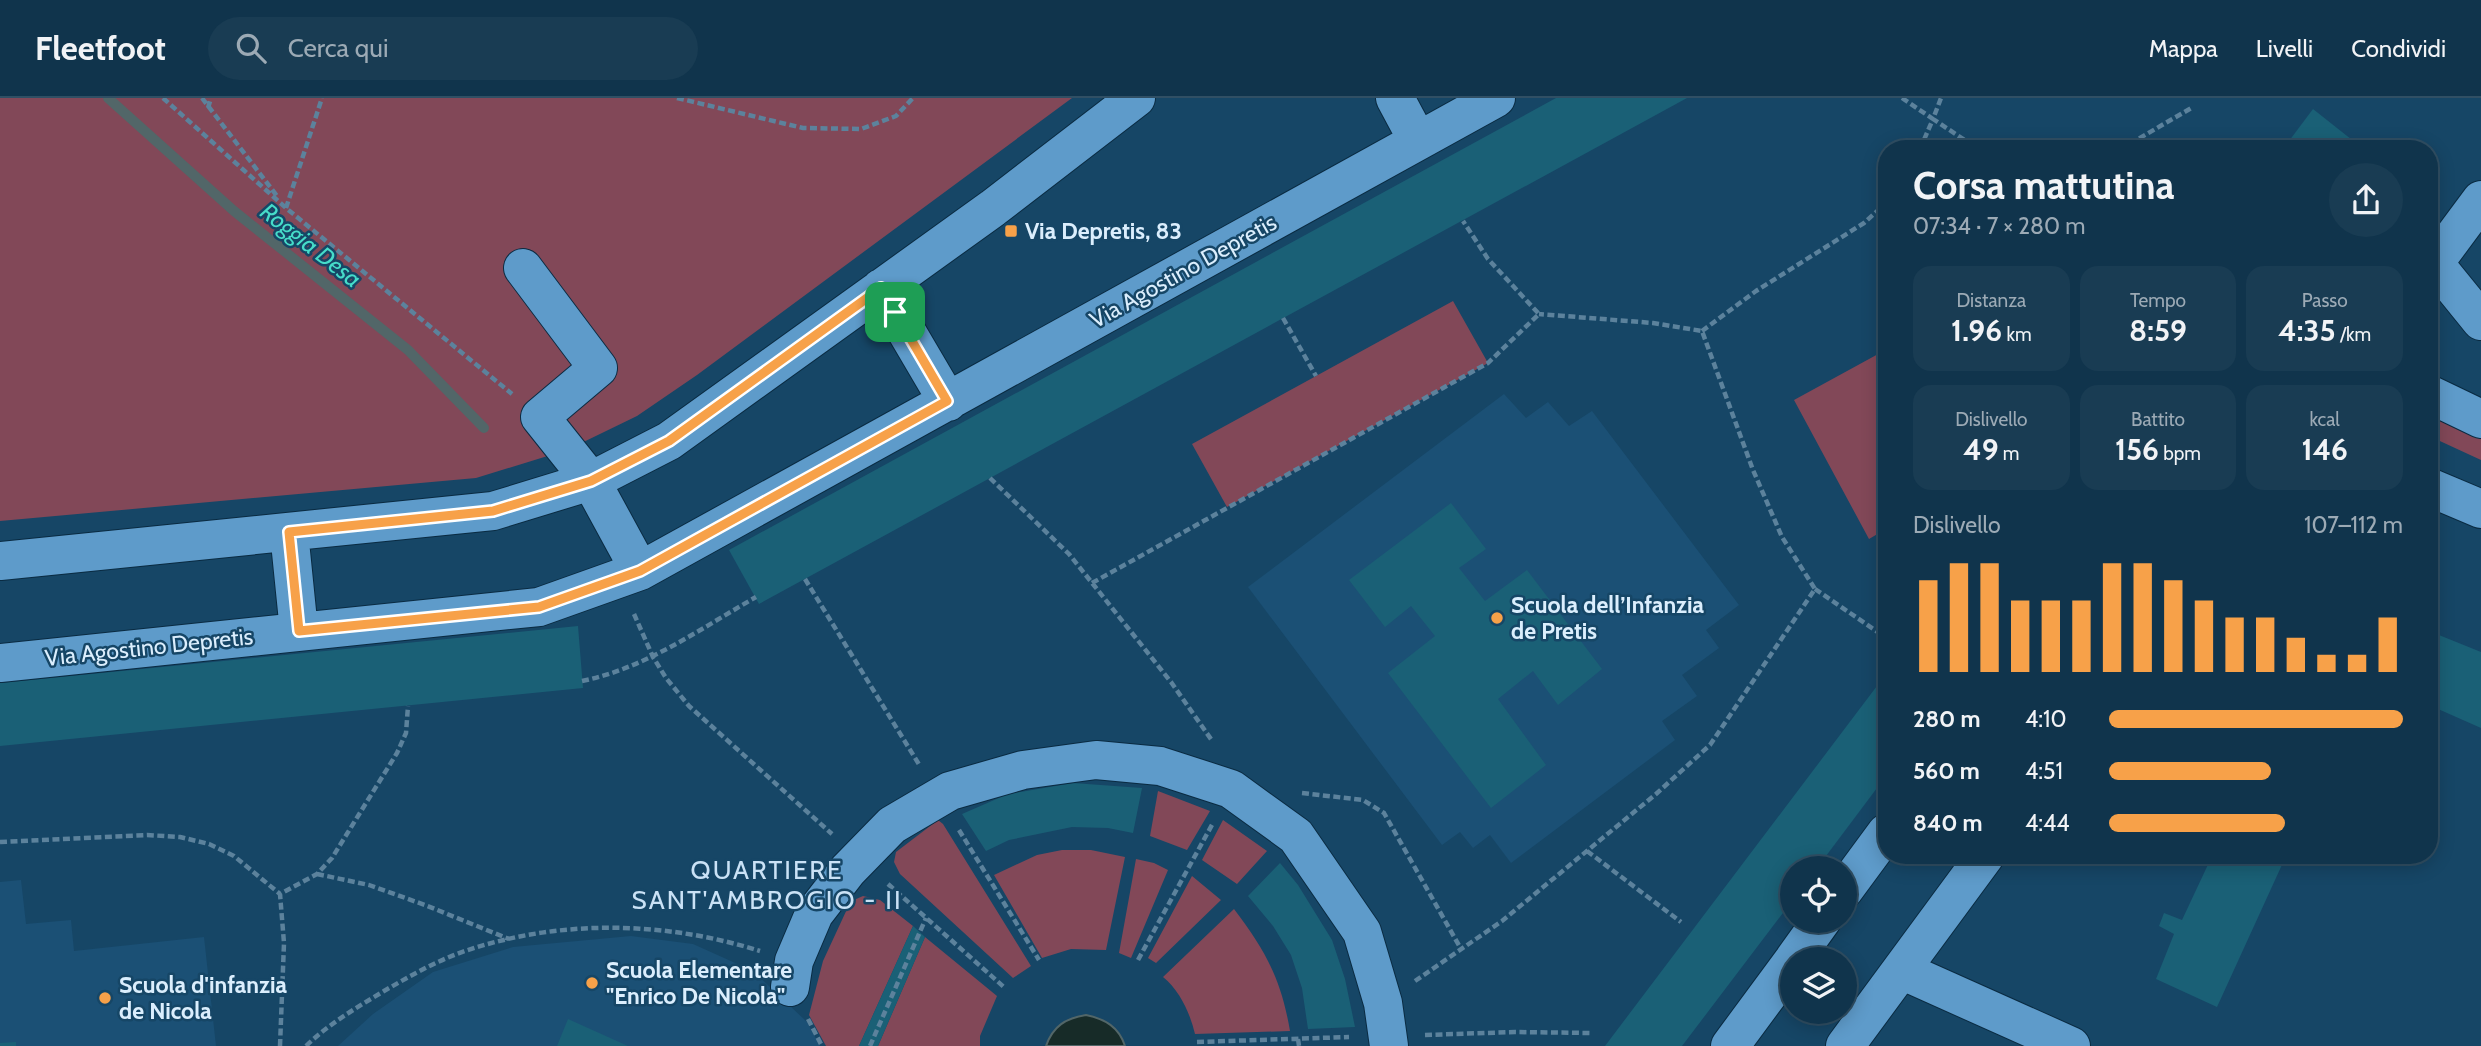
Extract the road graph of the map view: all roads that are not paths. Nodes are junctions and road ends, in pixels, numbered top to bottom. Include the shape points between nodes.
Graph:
1 (1136, 98) edge
2 (1395, 98) edge
3 (1496, 98) edge
4 (1418, 141) junction
5 (2481, 200) edge
6 (2438, 258) edge
7 (523, 268) dead end
8 (2438, 273) edge
9 (881, 288) junction
10 (2481, 321) edge
11 (2438, 398) edge
12 (947, 401) junction
13 (2481, 419) edge
14 (591, 481) junction
15 (2438, 491) edge
16 (2481, 509) edge
17 (289, 532) junction
18 (0, 561) edge
19 (629, 575) junction
20 (299, 631) junction
21 (0, 663) edge
22 (1878, 844) edge
23 (1978, 864) edge
24 (1857, 872) edge
25 (1901, 970) junction
26 (792, 974) road end
27 (1780, 978) edge
28 (1389, 1046) edge
29 (1730, 1046) edge
30 (1845, 1046) edge
31 (2071, 1046) edge

1 - 9 street
2 - 4 street
3 - 4 street, Via Agostino Depretis
4 - 12 street, Via Agostino Depretis
5 - 6 street
7 - 14 street via 598,368 540,416
8 - 10 street
9 - 12 street
9 - 14 street via 669,441
11 - 13 street
12 - 19 street, Via Agostino Depretis
14 - 17 street via 493,511
14 - 19 street
15 - 16 street
17 - 18 street
17 - 20 street
19 - 20 street, Via Agostino Depretis via 539,607
20 - 21 street, Via Agostino Depretis
22 - 24 street
23 - 25 street
25 - 30 street
25 - 31 street
26 - 28 street via 814,914 860,858 892,825 950,792 1023,770 1096,760 1160,766 1231,789 1296,836 1362,932 1383,1003
27 - 29 street

